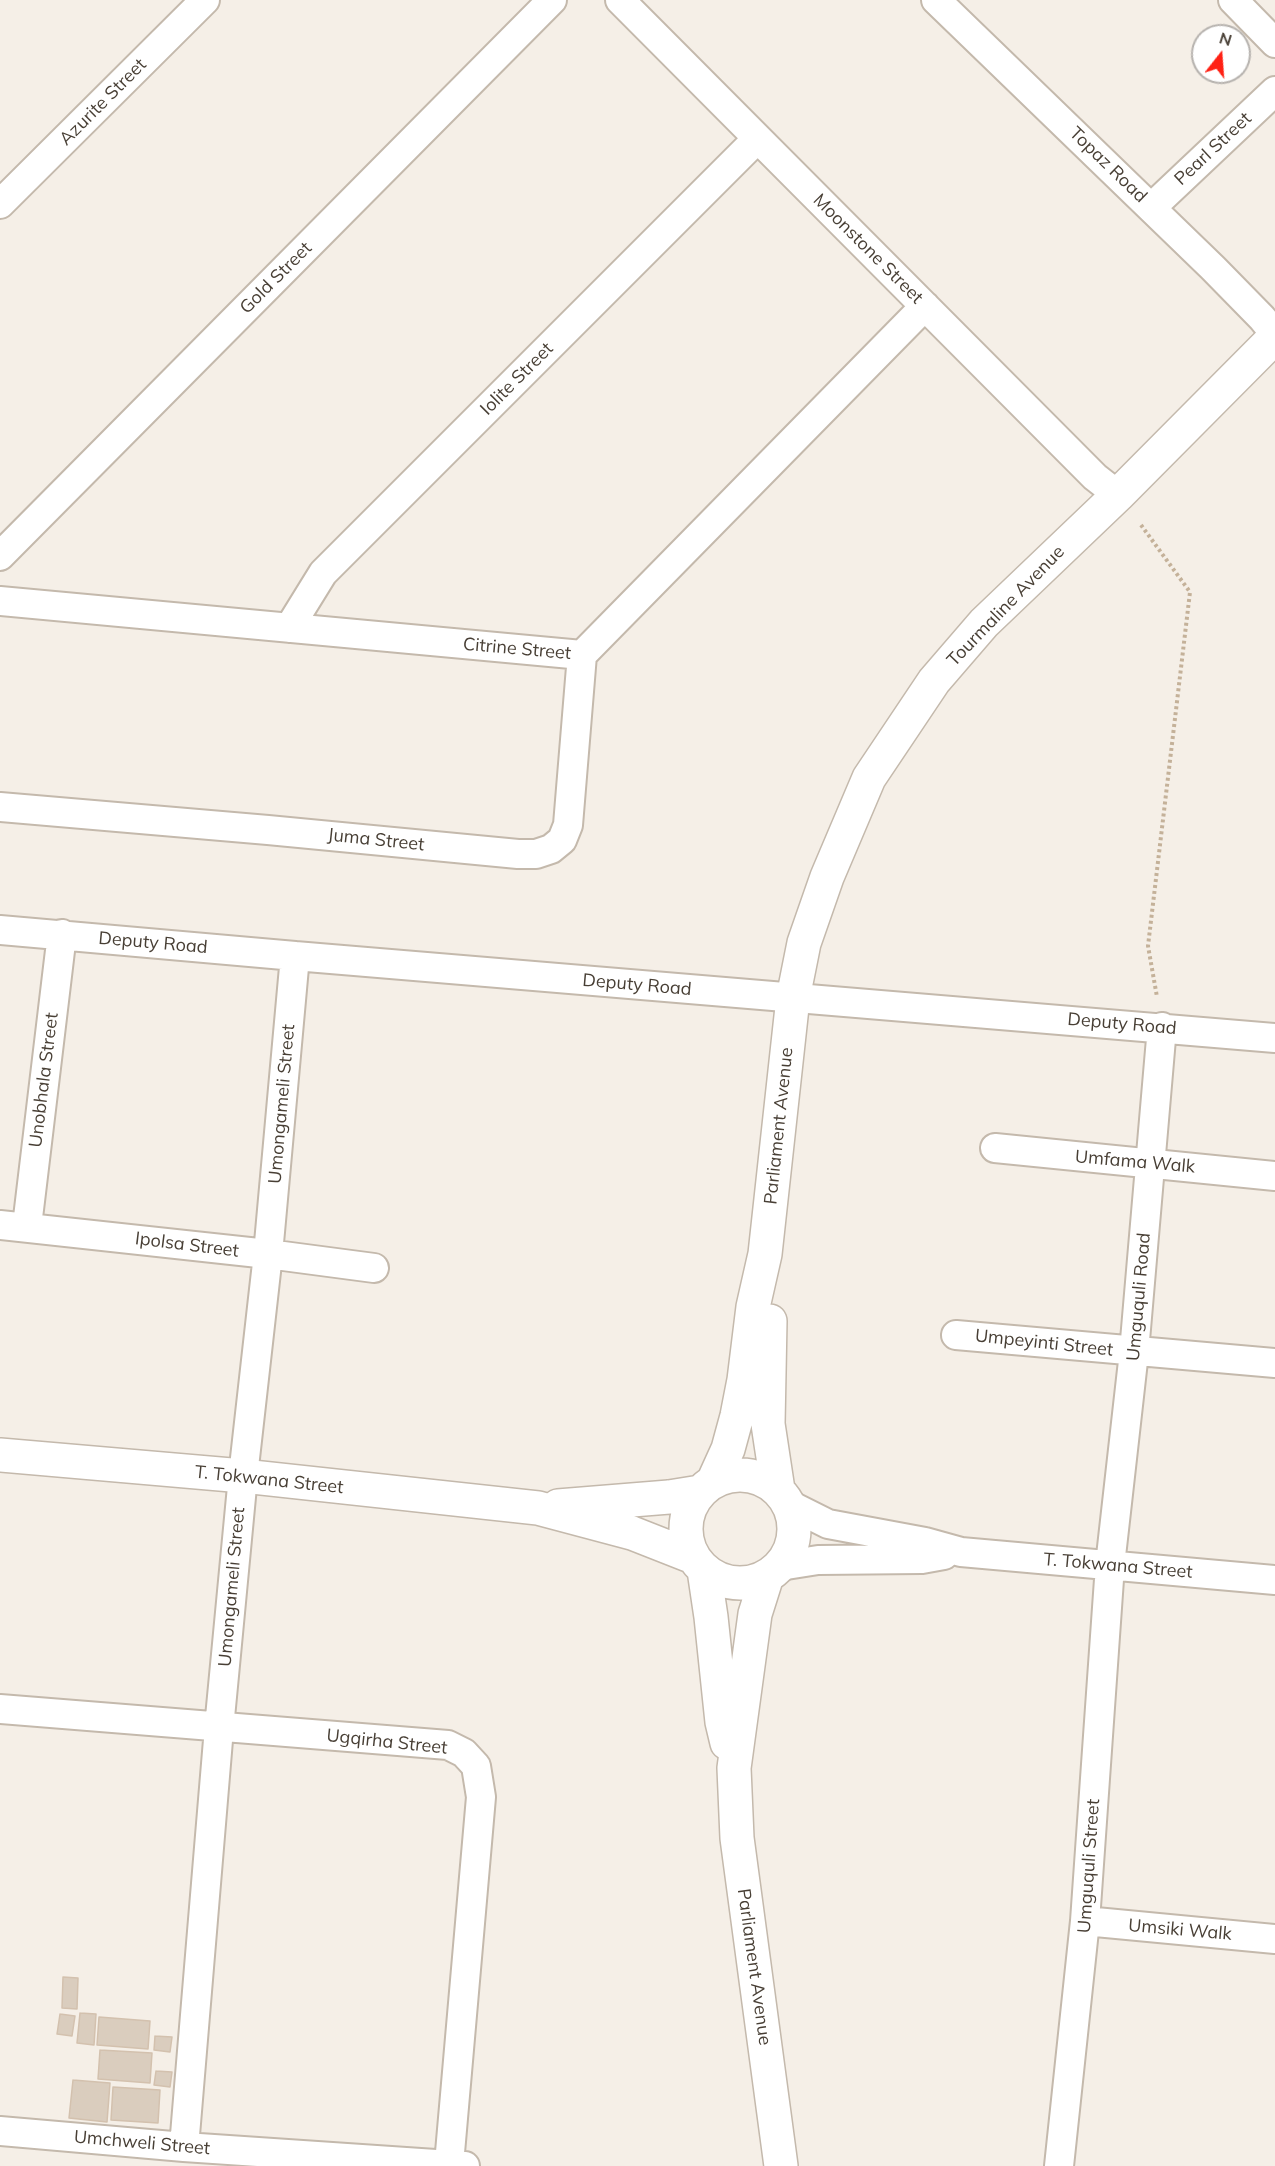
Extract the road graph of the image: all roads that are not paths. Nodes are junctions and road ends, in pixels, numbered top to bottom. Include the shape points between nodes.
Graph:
1 (205, 0) edge
2 (552, 0) edge
3 (620, 0) edge
4 (936, 0) edge
5 (1233, 0) edge
6 (1275, 43) edge
7 (1275, 91) edge
8 (757, 139) junction
9 (0, 204) edge
10 (1151, 208) junction
11 (925, 306) junction
12 (1275, 335) edge
13 (1118, 495) junction
14 (0, 556) edge
15 (0, 601) edge
16 (289, 628) junction
17 (582, 655) junction
18 (0, 807) edge
19 (0, 930) edge
20 (62, 934) junction
21 (295, 956) junction
22 (793, 998) junction
23 (1162, 1027) junction
24 (1275, 1038) edge
25 (995, 1148) dead end
26 (1151, 1163) junction
27 (1275, 1176) edge
28 (13, 1226) edge
29 (268, 1254) junction
30 (765, 1254) junction
31 (374, 1268) dead end
32 (956, 1335) dead end
33 (1134, 1352) junction
34 (1275, 1363) edge
35 (0, 1455) edge
36 (243, 1476) junction
37 (706, 1487) junction
38 (783, 1497) junction
39 (538, 1508) junction
40 (961, 1552) junction
41 (698, 1563) junction
42 (1110, 1565) junction
43 (773, 1571) junction
44 (1275, 1580) edge
45 (0, 1709) edge
46 (219, 1728) junction
47 (734, 1768) junction
48 (1085, 1921) junction
49 (1275, 1939) edge
50 (0, 2131) edge
51 (184, 2147) junction
52 (457, 2165) edge
53 (781, 2166) edge
54 (1059, 2166) edge

1 - 9 street, Azurite Street
2 - 14 street, Gold Street
3 - 8 street, Moonstone Street
4 - 10 street, Topaz Road
5 - 6 street
7 - 10 street, Pearl Street
8 - 11 street, Moonstone Street
8 - 16 street, Iolite Street via 323,573
10 - 12 street, Topaz Road
11 - 13 street, Moonstone Street via 1095,477
11 - 17 street, Citrine Street
12 - 13 street, Tourmaline Avenue
13 - 22 street, Tourmaline Avenue via 984,623 934,681 869,778 827,877 808,932
15 - 16 street, Citrine Street
16 - 17 street, Citrine Street
17 - 18 street, Juma Street via 568,825 562,840 536,854
19 - 20 street, Deputy Road
20 - 21 street, Deputy Road
20 - 28 street, Unobhala Street
21 - 22 street, Deputy Road
21 - 29 street, Umongameli Street
22 - 23 street, Deputy Road
22 - 30 street, Parliament Avenue
23 - 24 street, Deputy Road
23 - 26 street, Umguquli Road
25 - 26 street, Umfama Walk
26 - 27 street, Umfama Walk
26 - 33 street, Umguquli Road
28 - 29 street, Ipolsa Street
29 - 31 street, Ipolsa Street
29 - 36 street, Umongameli Street
30 - 37 street, Parliament Avenue via 737,1416 728,1449
30 - 38 street, Parliament Avenue via 771,1311 768,1424
32 - 33 street, Umpeyinti Street
33 - 34 street, Umpeyinti Street
33 - 42 street, Umguquli Road
35 - 36 street, T. Tokwana Street
36 - 39 street, T. Tokwana Street
36 - 46 street, Umongameli Street
37 - 38 street via 729,1476 746,1476 763,1480
37 - 39 street, T. Tokwana Street via 669,1497
37 - 41 street via 690,1507 686,1523 686,1540
38 - 40 street, T. Tokwana Street via 828,1524
38 - 43 street via 793,1520 794,1536 789,1553
39 - 41 street, T. Tokwana Street via 632,1533
40 - 42 street, T. Tokwana Street
40 - 43 street, T. Tokwana Street via 922,1559 818,1560
41 - 43 street via 715,1578 728,1582 755,1581
41 - 47 street, Parliament Avenue via 711,1617 722,1722
42 - 44 street, T. Tokwana Street
42 - 48 street, Umguquli Street
43 - 47 street, Parliament Avenue via 754,1624
45 - 46 street, Ugqirha Street
46 - 51 street, Umongameli Street
46 - 52 street, Ugqirha Street via 447,1745 464,1753 476,1766 481,1797
47 - 53 street, Parliament Avenue via 737,1838
48 - 49 street, Umsiki Walk
48 - 54 street, Umguquli Street
50 - 51 street, Umchweli Street
51 - 52 street, Umchweli Street

